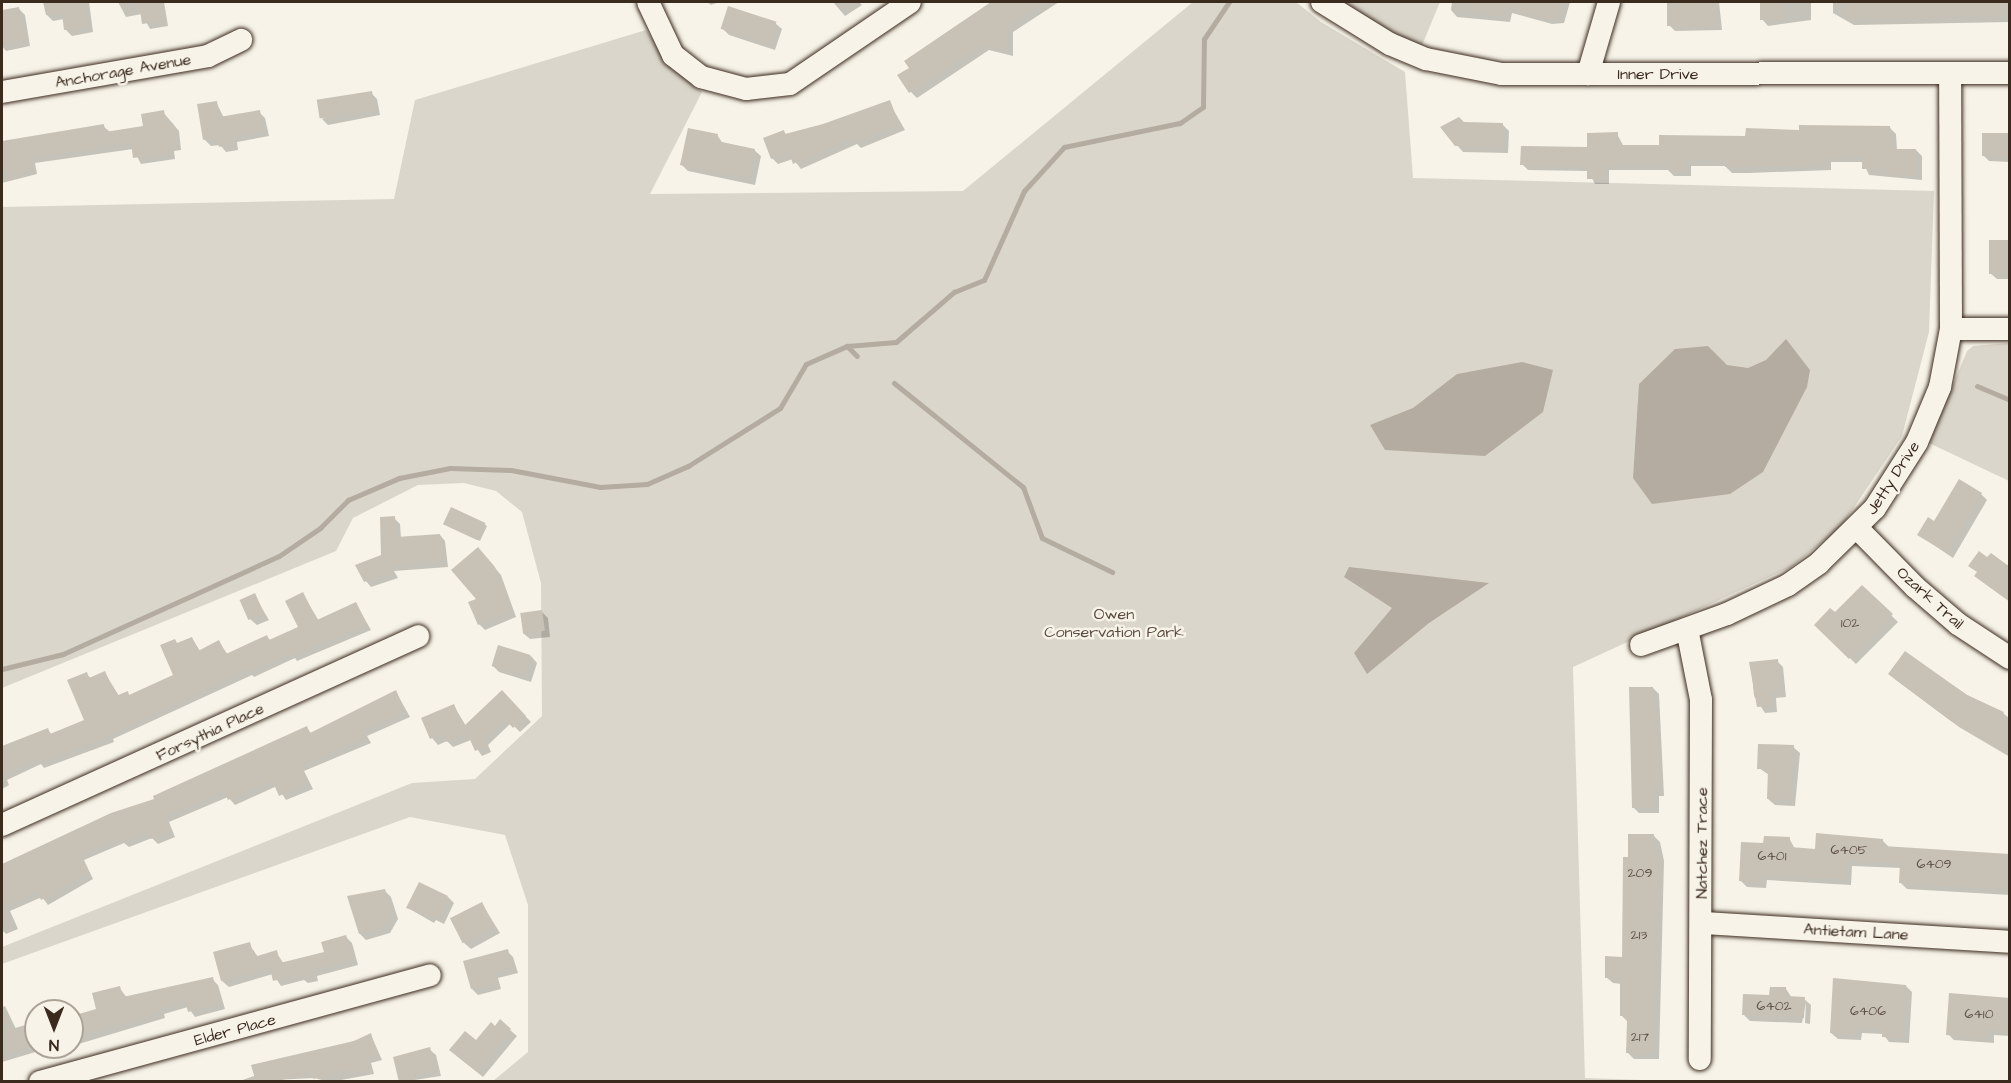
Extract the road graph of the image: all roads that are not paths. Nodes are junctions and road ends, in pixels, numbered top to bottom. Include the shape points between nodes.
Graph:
1 (648, 2) edge
2 (910, 2) edge
3 (1322, 2) edge
4 (1610, 2) edge
5 (241, 40) dead end
6 (1950, 73) junction
7 (2010, 73) edge
8 (1588, 74) junction
9 (2, 92) edge
10 (1951, 329) junction
11 (2010, 329) edge
12 (1858, 529) junction
13 (1687, 629) junction
14 (418, 636) dead end
15 (1641, 645) dead end
16 (2010, 658) edge
17 (2, 825) edge
18 (1702, 923) junction
19 (2010, 942) edge
20 (430, 975) dead end
21 (1700, 1059) dead end
22 (40, 1082) edge

1 - 2 street via 673,55 701,77 746,89 789,84
3 - 8 street, Inner Drive via 1365,31 1426,58 1502,74
4 - 8 street
5 - 9 street, Anchorage Avenue via 208,56
6 - 7 street, Inner Drive
6 - 8 street, Inner Drive
6 - 10 street, Jetty Drive
10 - 11 street
10 - 12 street, Jetty Drive via 1940,387 1917,442
12 - 13 street, Jetty Drive via 1788,585
12 - 16 street, Ozark Trail via 1958,624
13 - 15 street, Jetty Drive
13 - 18 street, Natchez Trace via 1701,700
14 - 17 street, Forsythia Place
18 - 19 street, Antietam Lane
18 - 21 street, Natchez Trace
20 - 22 street, Elder Place

